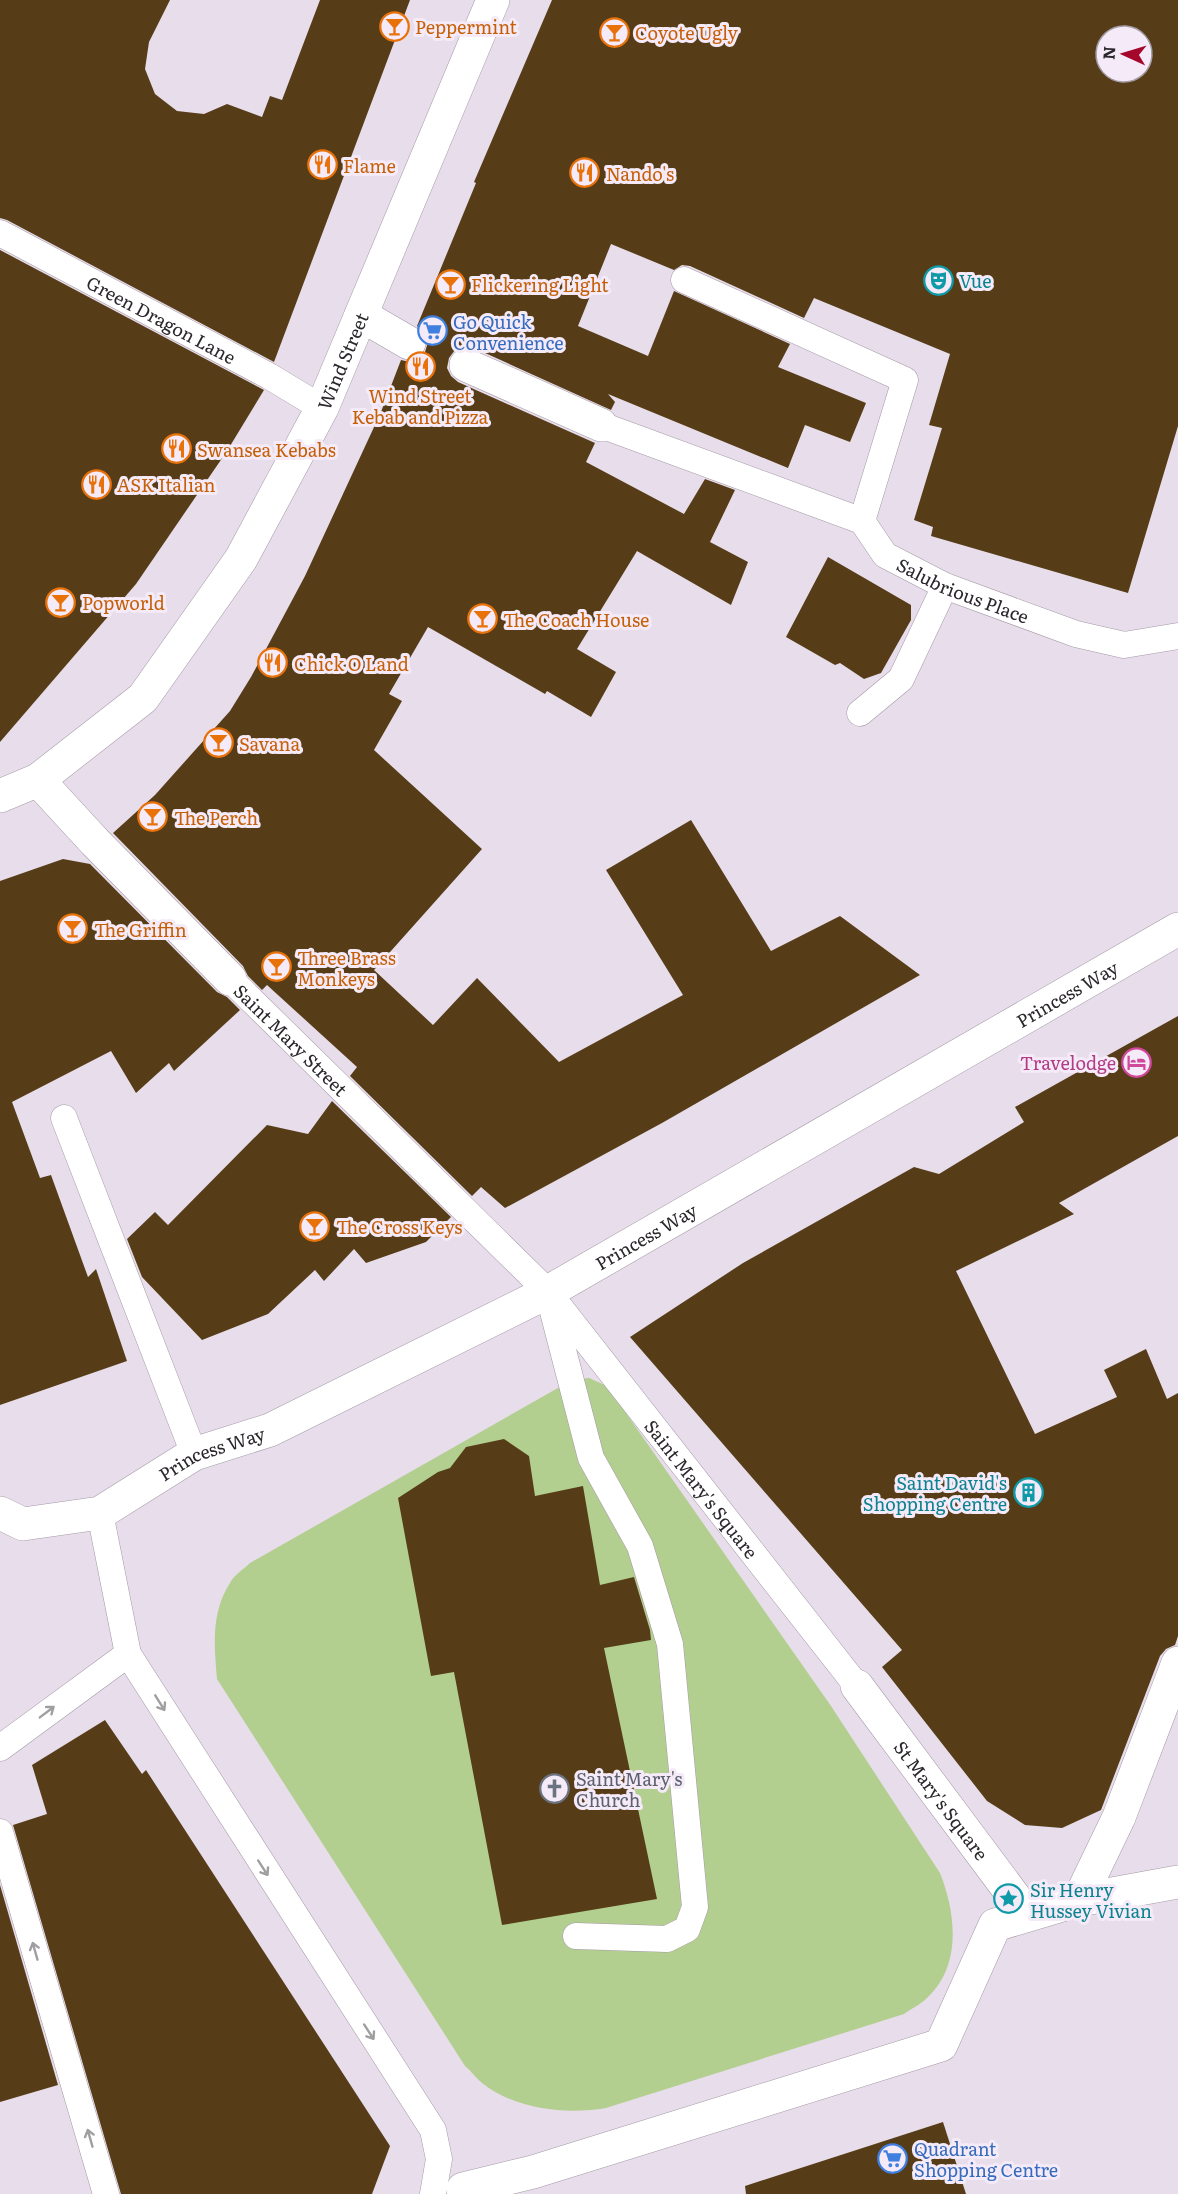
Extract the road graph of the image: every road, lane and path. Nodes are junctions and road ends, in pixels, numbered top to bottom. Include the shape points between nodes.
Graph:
1 (493, 0) edge
2 (0, 233) edge
3 (684, 280) dead end
4 (361, 315) junction
5 (409, 343) dead end
6 (466, 365) dead end
7 (322, 408) junction
8 (601, 425) joint
9 (862, 521) junction
10 (945, 586) junction
11 (1178, 636) edge
12 (860, 713) dead end
13 (38, 780) junction
14 (0, 796) edge
15 (1178, 929) edge
16 (230, 979) joint
17 (64, 1118) dead end
18 (548, 1292) junction
19 (194, 1454) junction
20 (0, 1513) edge
21 (100, 1513) junction
22 (128, 1654) junction
23 (1178, 1663) edge
24 (857, 1686) joint
25 (0, 1748) edge
26 (0, 1832) edge
27 (1178, 1882) edge
28 (1079, 1900) junction
29 (1026, 1914) junction
30 (576, 1936) dead end
31 (448, 2192) edge
32 (106, 2194) edge

1 - 4 street, Wind Street
2 - 7 lane, Green Dragon Lane
3 - 9 lane via 905,380
4 - 5 street
4 - 7 street, Wind Street
6 - 8 street
7 - 13 street, Wind Street via 241,559 143,698
8 - 9 lane
9 - 10 lane, Salubrious Place via 885,555
10 - 11 lane, Salubrious Place via 1076,634 1124,645
10 - 12 lane via 901,679
13 - 14 street, Wind Street
13 - 16 street, Saint Mary Street
15 - 18 street, Princess Way
16 - 18 lane, Saint Mary Street
17 - 19 lane
18 - 19 street, Princess Way via 270,1430
18 - 24 lane, Saint Mary's Square
18 - 30 lane via 591,1458 639,1546 670,1644 695,1907 687,1929 666,1939
19 - 21 street, Princess Way
20 - 21 street via 23,1524
21 - 22 lane
25 -> 22 lane
22 -> 31 lane via 433,2130
23 - 28 street via 1119,1817
24 - 29 street, St Mary's Square
32 -> 26 lane
27 - 28 street
28 - 29 street
29 - 31 street via 995,1925 941,2045 533,2172

